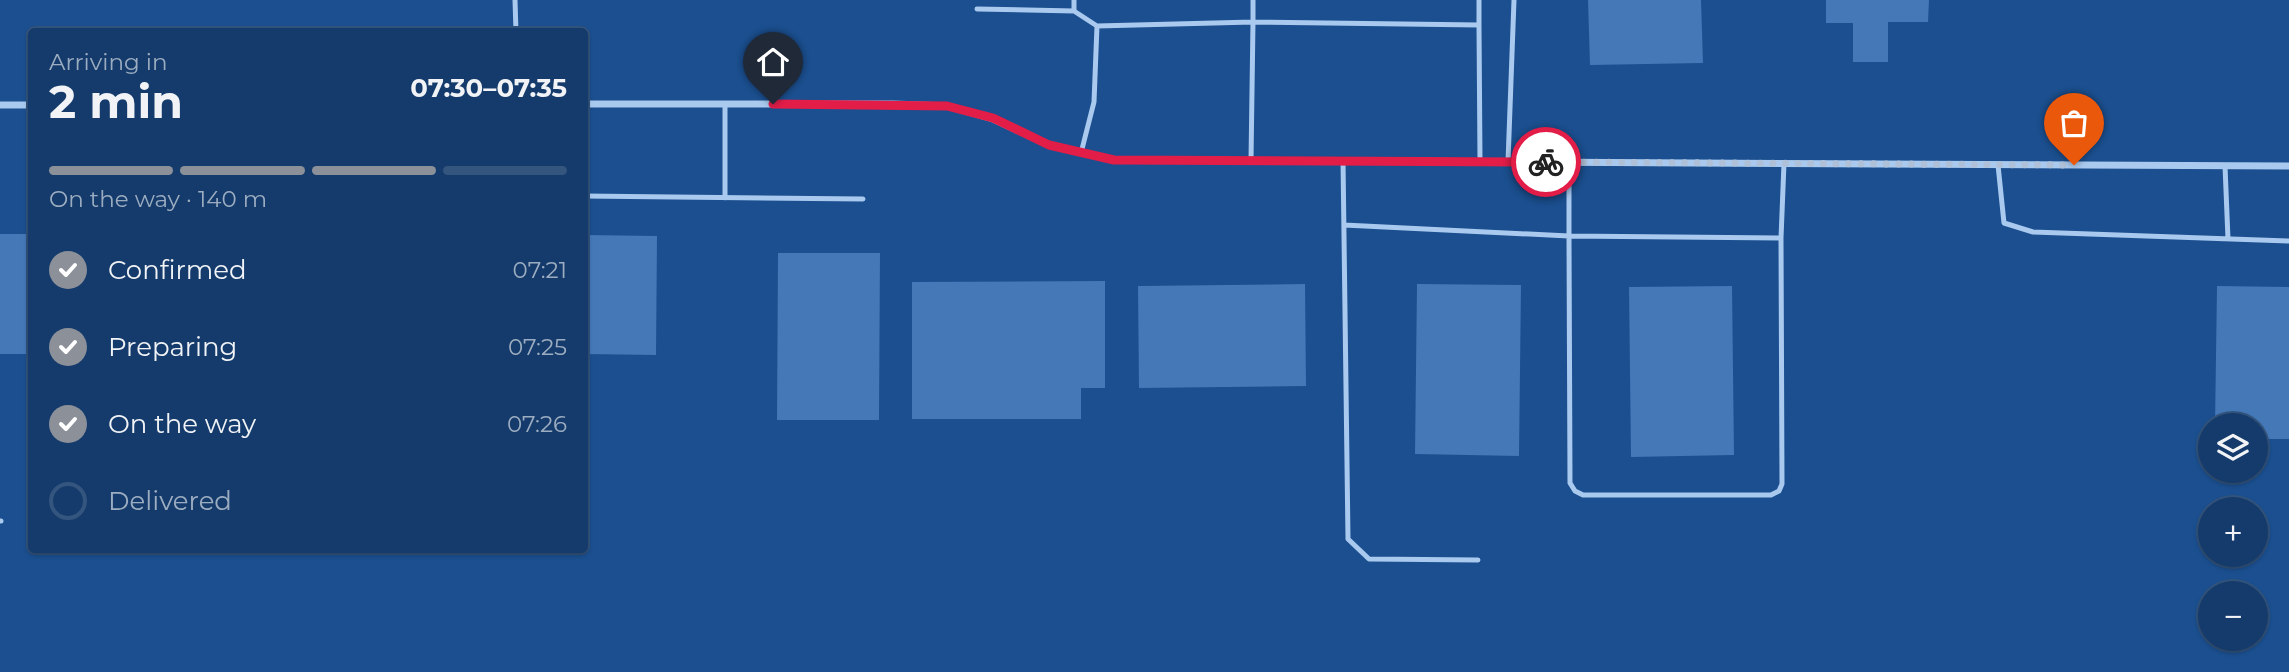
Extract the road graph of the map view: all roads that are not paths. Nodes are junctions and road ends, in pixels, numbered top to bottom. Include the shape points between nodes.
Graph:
1 (515, 0) edge
2 (1073, 0) edge
3 (1253, 0) edge
4 (1479, 0) edge
5 (1514, 0) edge
6 (977, 9) dead end
7 (1073, 11) junction
8 (1252, 22) junction
9 (1479, 25) junction
10 (1097, 26) junction
11 (516, 28) edge
12 (588, 104) edge
13 (725, 104) junction
14 (0, 105) edge
15 (28, 105) edge
16 (1081, 152) junction
17 (1251, 160) junction
18 (1343, 160) junction
19 (1480, 161) junction
20 (1508, 162) junction
21 (1569, 162) junction
22 (1784, 163) junction
23 (1998, 165) junction
24 (2225, 166) junction
25 (2289, 166) edge
26 (588, 196) edge
27 (725, 198) junction
28 (863, 199) dead end
29 (1344, 225) junction
30 (1569, 236) junction
31 (1781, 238) junction
32 (2228, 239) junction
33 (2289, 241) edge
34 (1478, 560) dead end

1 - 11 lane
2 - 7 lane
3 - 8 lane
4 - 9 lane
5 - 20 lane
6 - 7 lane
7 - 10 lane
8 - 9 lane
8 - 10 lane
8 - 17 lane
9 - 19 lane
10 - 16 lane via 1094,102
12 - 13 street
13 - 16 street via 947,106 993,118 1049,145
13 - 27 lane
14 - 15 street
16 - 17 street via 1114,160
17 - 18 street
18 - 19 street
18 - 29 lane
19 - 20 street
20 - 21 street
21 - 22 street
21 - 30 lane
22 - 23 street
22 - 31 lane
23 - 24 street
23 - 32 lane via 2004,223 2033,232
24 - 25 street
24 - 32 lane
26 - 27 lane
27 - 28 lane
29 - 30 lane
29 - 34 lane via 1348,539 1369,559
30 - 31 lane
30 - 31 lane via 1570,483 1583,495 1771,495 1779,491
32 - 33 lane

